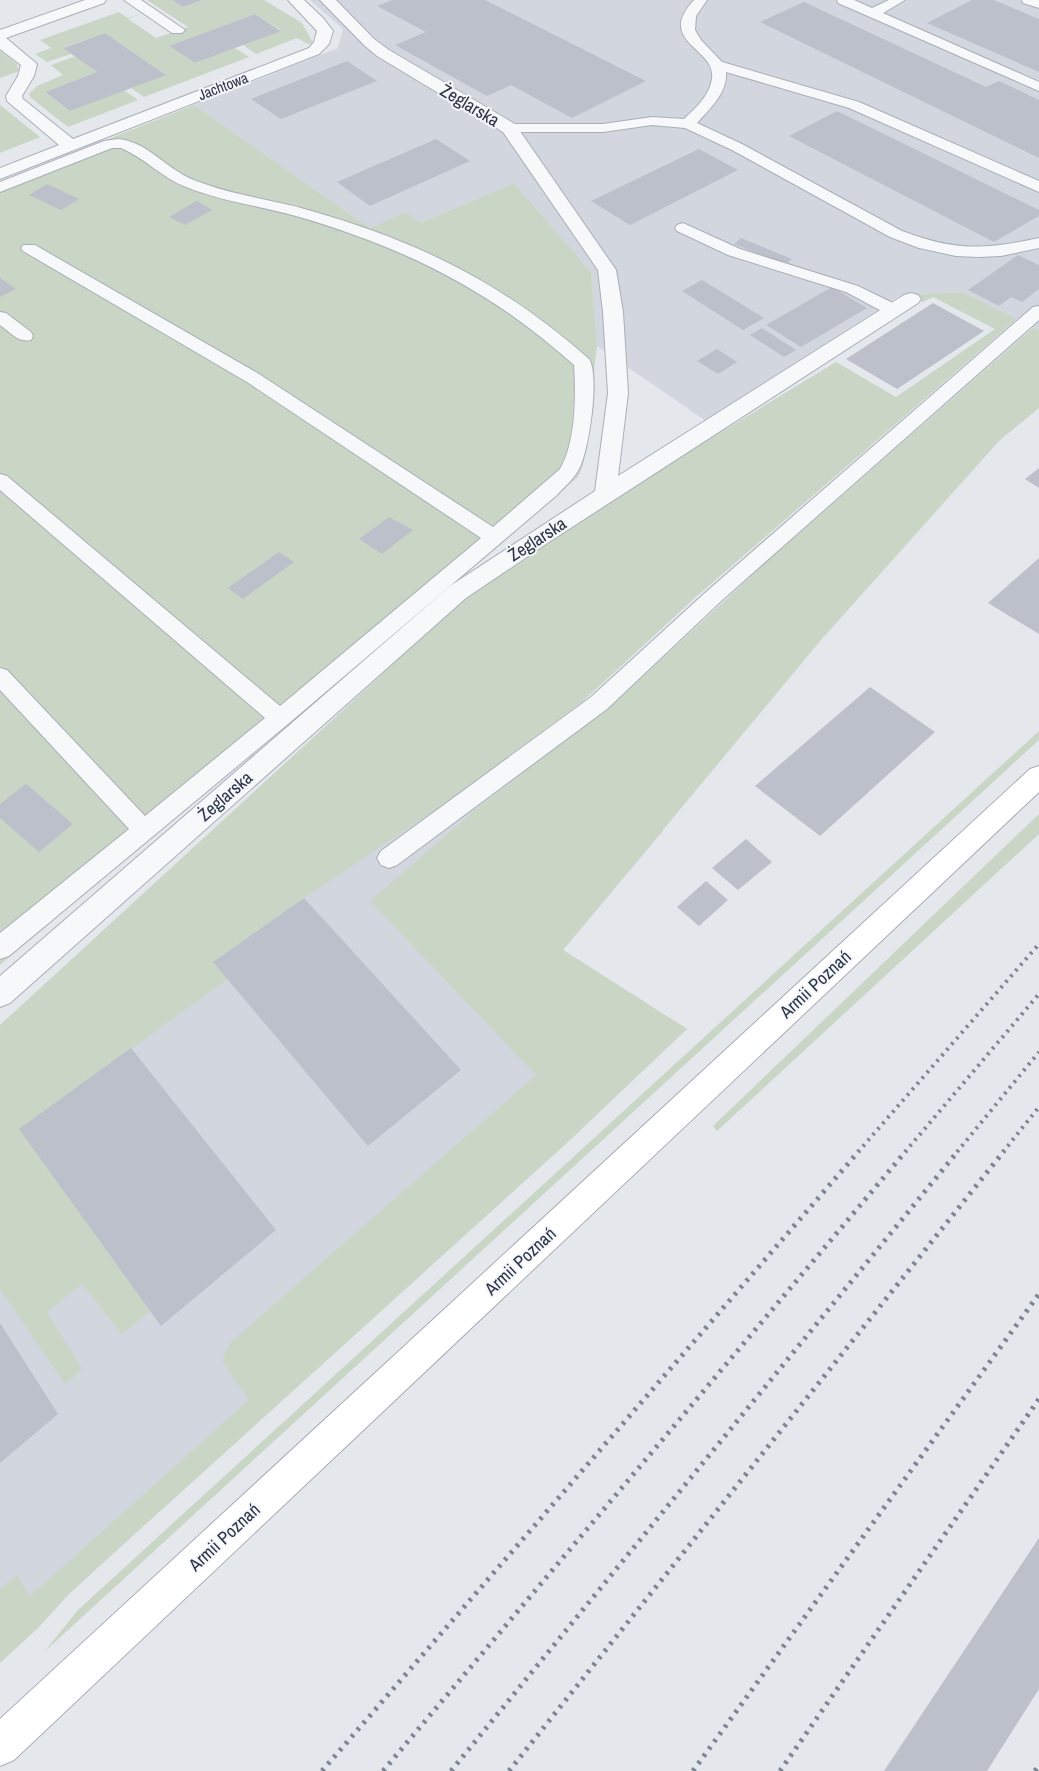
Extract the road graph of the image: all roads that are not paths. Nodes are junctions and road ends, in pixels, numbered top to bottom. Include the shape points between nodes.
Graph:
1 (100, 0) edge
2 (131, 0) edge
3 (295, 0) edge
4 (327, 0) edge
5 (701, 0) edge
6 (843, 0) edge
7 (899, 0) edge
8 (1028, 0) edge
9 (1039, 4) edge
10 (872, 13) junction
11 (177, 30) dead end
12 (0, 35) edge
13 (0, 41) edge
14 (717, 64) junction
15 (1039, 87) edge
16 (688, 124) junction
17 (509, 128) junction
18 (71, 146) junction
19 (0, 174) edge
20 (0, 187) edge
21 (1039, 187) edge
22 (683, 228) dead end
23 (1039, 243) edge
24 (29, 248) dead end
25 (911, 299) dead end
26 (893, 310) junction
27 (1039, 311) edge
28 (0, 317) edge
29 (25, 336) dead end
30 (0, 480) edge
31 (605, 495) junction
32 (494, 537) junction
33 (0, 676) edge
34 (280, 718) junction
35 (1039, 776) edge
36 (144, 830) junction
37 (389, 858) dead end
38 (0, 948) edge
39 (0, 994) edge
40 (0, 1746) edge

1 - 12 street
2 - 11 street
3 - 18 street, Jachtowa via 325,31 321,44 314,51
4 - 17 street, Żeglarska via 383,53
5 - 14 lane via 688,16 687,29
6 - 10 lane
7 - 10 lane
8 - 9 lane
10 - 15 lane
13 - 18 street via 29,64 14,96 15,101
14 - 16 lane via 718,80 712,95
14 - 21 lane via 854,105
16 - 17 lane via 652,121 603,128
16 - 23 lane via 896,234 925,245 978,252
17 - 31 street, Żeglarska via 607,270 618,393
18 - 19 street, Jachtowa
20 - 32 lane via 119,142 186,182 225,196 303,213 385,240 464,275 512,306 559,340 582,364 584,379 578,442 571,468
22 - 26 lane via 734,252 852,289
24 - 32 lane via 252,378
25 - 26 street
26 - 31 street
27 - 37 lane via 713,597 599,702
28 - 29 lane
30 - 34 lane
31 - 39 street, Żeglarska via 458,592
32 - 34 lane
33 - 36 lane
34 - 36 lane
35 - 40 main road, Armii Poznań
36 - 38 lane

